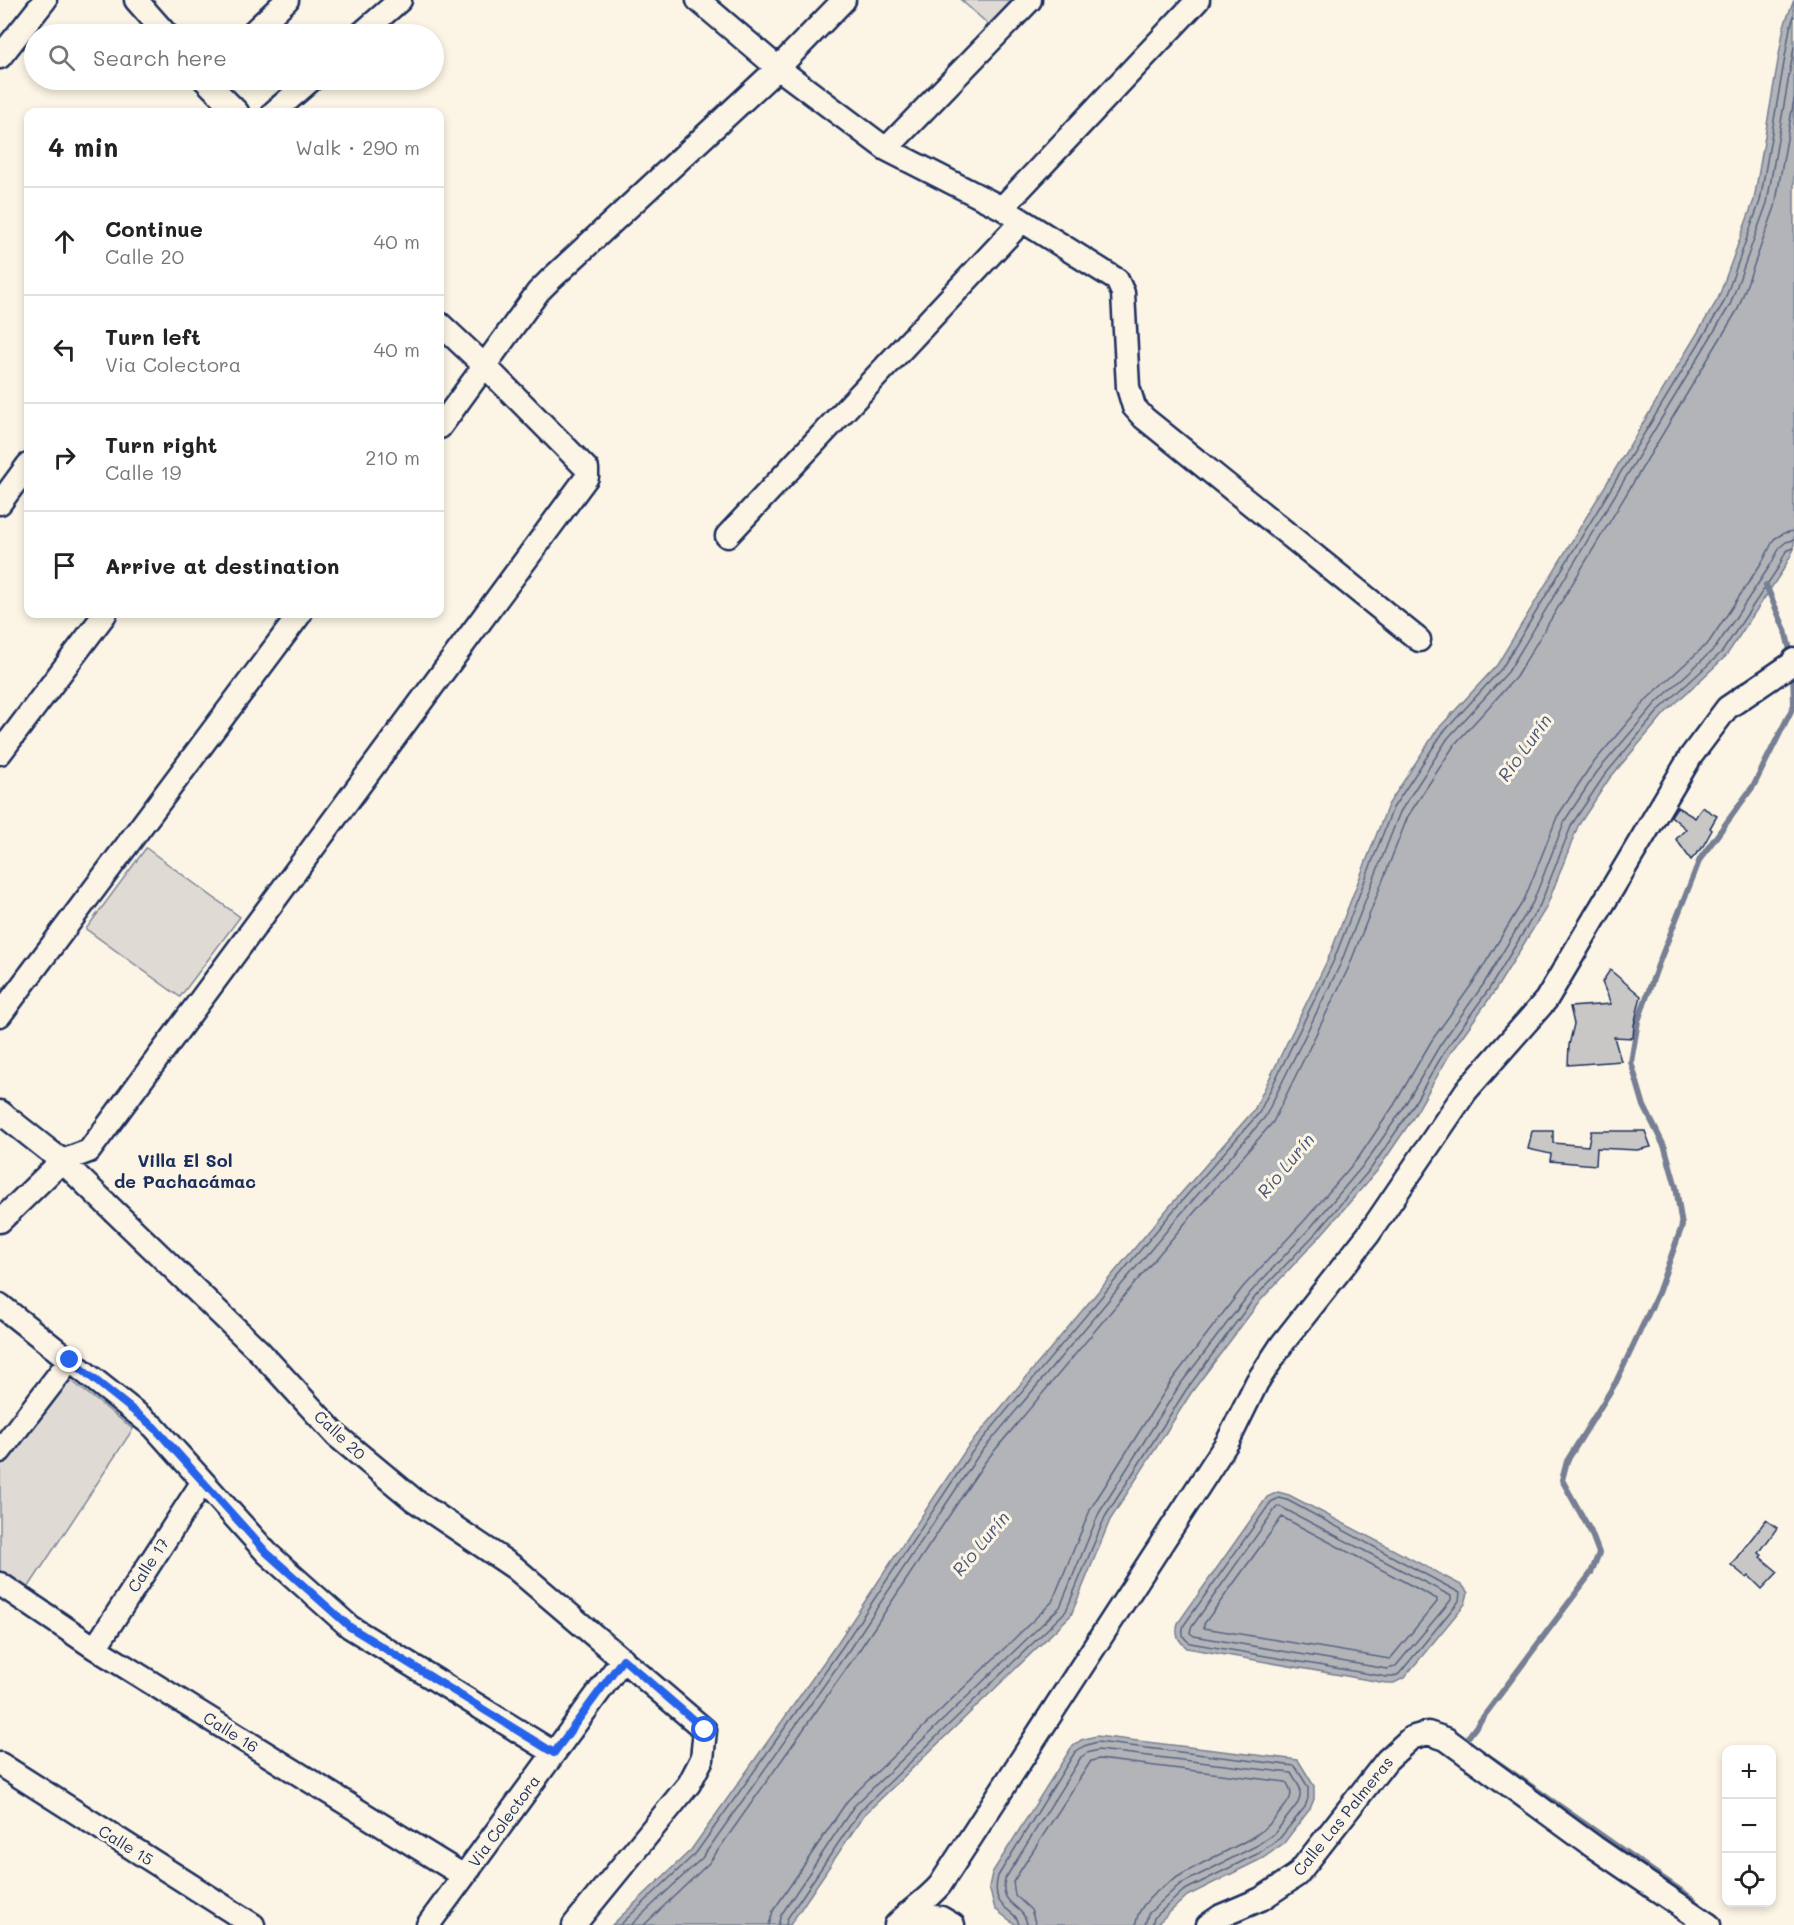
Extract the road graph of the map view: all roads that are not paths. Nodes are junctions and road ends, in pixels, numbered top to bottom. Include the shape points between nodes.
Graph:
1 (45, 0) edge
2 (136, 0) edge
3 (287, 0) edge
4 (400, 0) edge
5 (698, 0) edge
6 (844, 0) edge
7 (1030, 0) edge
8 (1198, 0) edge
9 (26, 24) edge
10 (157, 24) edge
11 (261, 24) edge
12 (373, 24) edge
13 (24, 27) edge
14 (0, 57) edge
15 (777, 68) junction
16 (215, 90) edge
17 (299, 90) edge
18 (233, 108) edge
19 (279, 108) edge
20 (886, 149) junction
21 (1002, 208) junction
22 (1022, 221) junction
23 (444, 328) edge
24 (485, 366) junction
25 (444, 422) edge
26 (24, 470) edge
27 (0, 503) edge
28 (727, 536) dead end
29 (102, 618) edge
30 (297, 618) edge
31 (1419, 640) dead end
32 (1794, 662) edge
33 (0, 753) edge
34 (0, 1015) edge
35 (0, 1112) edge
36 (62, 1161) junction
37 (0, 1221) edge
38 (0, 1305) edge
39 (70, 1360) junction
40 (0, 1451) edge
41 (202, 1483) junction
42 (0, 1584) edge
43 (95, 1648) junction
44 (623, 1659) junction
45 (554, 1753) junction
46 (0, 1764) edge
47 (464, 1876) junction
48 (902, 1919) edge
49 (253, 1925) edge
50 (428, 1925) edge
51 (574, 1925) edge
52 (953, 1925) edge
53 (1208, 1925) edge
54 (1709, 1925) edge

1 - 9 street
2 - 10 street
3 - 11 street
4 - 12 street
5 - 15 street
6 - 15 street
7 - 20 street
8 - 21 street
13 - 14 street
15 - 20 street
15 - 24 street via 538,292
16 - 18 street
17 - 19 street
20 - 21 street
21 - 22 street
22 - 28 street
22 - 31 street via 1121,285 1128,387 1134,406 1144,418
23 - 24 street
24 - 25 street
24 - 36 street via 588,469 588,477 89,1151
26 - 27 street
29 - 33 street
30 - 34 street
32 - 48 street via 1727,708 1691,756 1546,1000 1466,1091 1368,1235 1282,1344 1257,1382 1228,1442 946,1875 927,1900
35 - 36 street, Calle 20
36 - 37 street
36 - 44 street, Calle 20 via 259,1351 337,1436 414,1500 515,1568
38 - 39 street
39 - 40 street
39 - 41 street via 154,1427
41 - 43 street, Calle 17
41 - 45 street via 267,1553 350,1627
42 - 43 street, Calle 16
43 - 47 street, Calle 16
44 - 45 street, Via Colectora
44 - 51 street, Calle 20 via 705,1730 702,1759 689,1784
45 - 47 street, Via Colectora
46 - 49 street, Calle 15
47 - 50 street, Via Colectora
48 - 52 street via 941,1918
53 - 54 street, Calle Las Palmeras via 1261,1899 1297,1875 1387,1760 1411,1738 1428,1733 1446,1739

